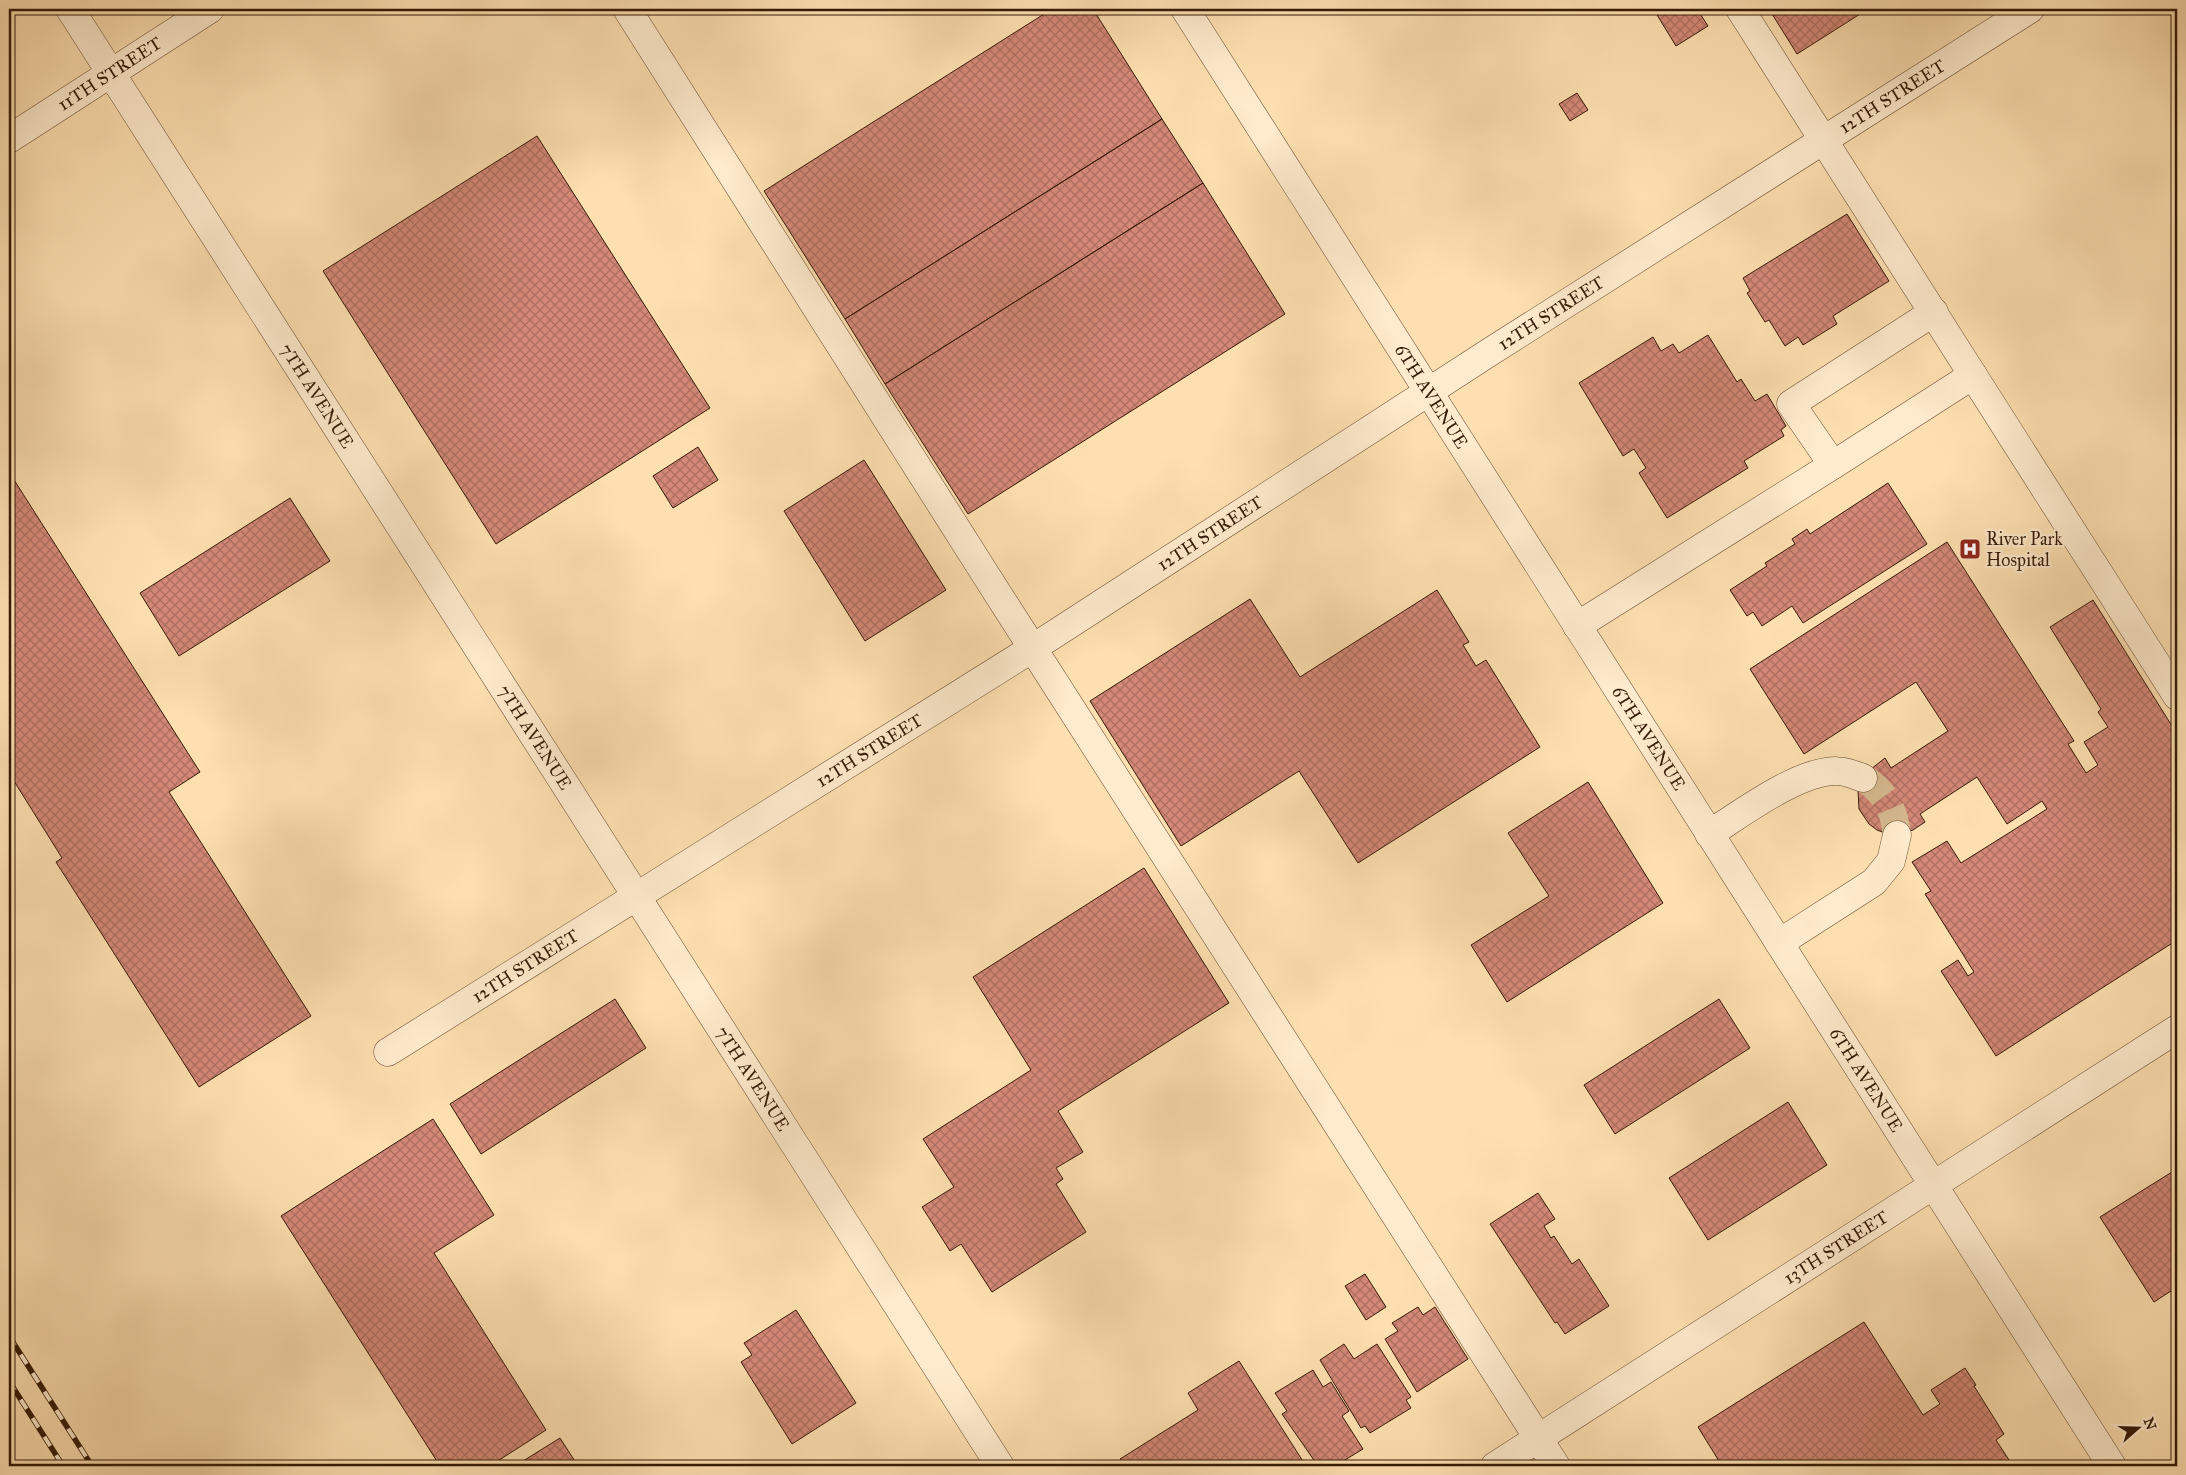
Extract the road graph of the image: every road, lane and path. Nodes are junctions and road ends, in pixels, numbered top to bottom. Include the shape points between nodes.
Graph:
1 (70, 9) edge
2 (210, 9) edge
3 (627, 9) edge
4 (1185, 9) edge
5 (1740, 9) edge
6 (2030, 9) edge
7 (111, 72) junction
8 (9, 138) edge
9 (1823, 139) junction
10 (1934, 312) junction
11 (1973, 374) junction
12 (1428, 393) junction
13 (1833, 465) junction
14 (1576, 626) junction
15 (1033, 648) junction
16 (2177, 696) edge
17 (1863, 778) tunnel mouth
18 (1709, 834) junction
19 (1897, 835) tunnel mouth
20 (635, 896) junction
21 (1779, 943) junction
22 (2177, 1029) edge
23 (388, 1052) dead end
24 (1933, 1184) junction
25 (1539, 1439) junction
26 (1000, 1466) edge
27 (1495, 1466) edge
28 (1556, 1466) edge
29 (2112, 1466) edge

1 - 7 street, 7TH AVENUE
2 - 7 street, 11TH STREET
3 - 15 street
4 - 12 street, 6TH AVENUE
5 - 9 street
6 - 9 street, 12TH STREET
7 - 8 street, 11TH STREET
7 - 20 street, 7TH AVENUE
9 - 10 street
9 - 12 street, 12TH STREET
10 - 11 street
10 - 13 street via 1791,404
11 - 13 street
11 - 16 street
12 - 14 street, 6TH AVENUE
12 - 15 street, 12TH STREET
13 - 14 street
14 - 18 street, 6TH AVENUE
15 - 20 street, 12TH STREET
15 - 25 street
17 - 18 street via 1838,770 1807,776
18 - 21 street, 6TH AVENUE
19 - 21 street via 1891,861 1874,882
20 - 23 street, 12TH STREET
20 - 26 street, 7TH AVENUE
21 - 24 street, 6TH AVENUE
22 - 24 street, 13TH STREET
24 - 25 street, 13TH STREET
24 - 29 street, 6TH AVENUE
25 - 27 street, 13TH STREET
25 - 28 street

